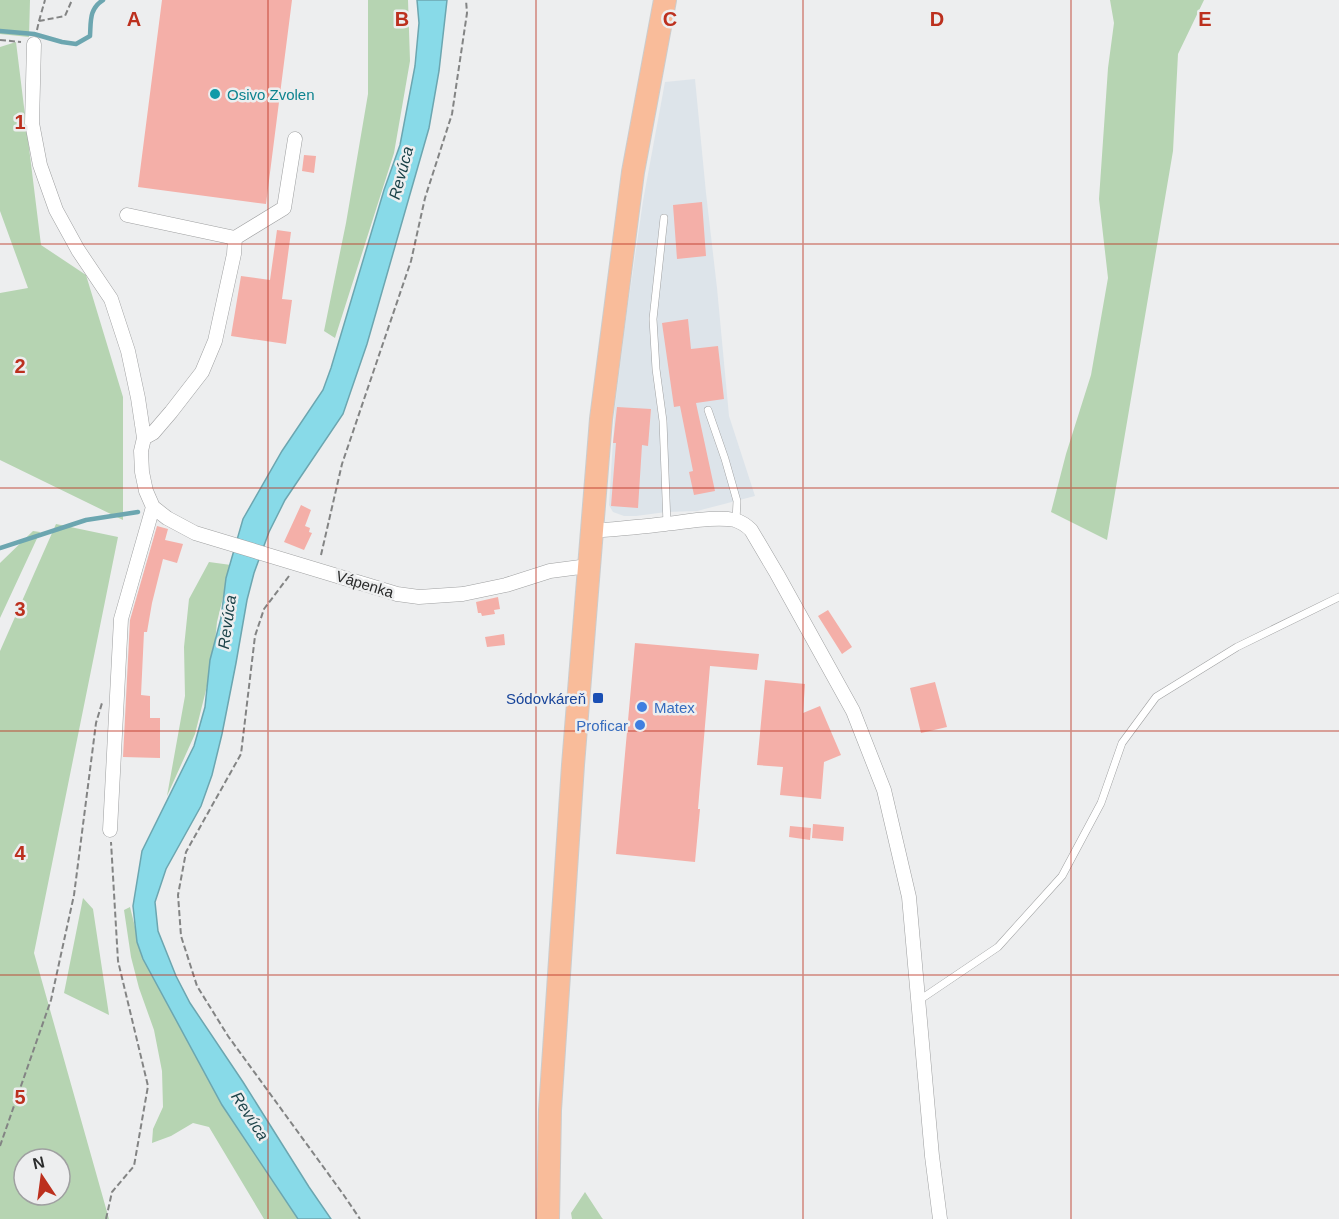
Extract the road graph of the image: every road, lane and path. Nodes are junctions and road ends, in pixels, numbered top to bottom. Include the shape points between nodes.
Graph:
1 (45, 0) edge
2 (72, 0) edge
3 (466, 0) edge
4 (665, 0) edge
5 (39, 21) junction
6 (0, 40) edge
7 (34, 44) junction
8 (295, 139) dead end
9 (127, 215) dead end
10 (664, 218) dead end
11 (235, 238) junction
12 (708, 410) dead end
13 (144, 438) junction
14 (153, 507) junction
15 (736, 520) junction
16 (667, 524) junction
17 (591, 531) junction
18 (298, 564) junction
19 (588, 566) junction
20 (316, 570) junction
21 (1339, 597) edge
22 (102, 701) dead end
23 (110, 830) joint
24 (918, 1001) junction
25 (0, 1146) edge
26 (106, 1219) edge
27 (360, 1219) edge
28 (548, 1219) edge
29 (940, 1219) edge

1 - 5 path
2 - 5 path via 65,16
3 - 20 path via 452,114 425,198 411,261 342,464
4 - 17 main road via 621,251
5 - 7 path
6 - 7 path
7 - 13 street via 32,123 40,165 56,210 111,299 128,351
8 - 11 street via 284,208
9 - 11 street
10 - 16 lane via 653,319 663,421
11 - 13 street via 215,341 202,372 153,433
12 - 15 lane via 737,501
13 - 14 street via 142,472
14 - 18 street, Vápenka via 195,533
14 - 23 street via 121,619
15 - 16 street
15 - 24 street via 751,530 853,711 884,790 909,897
16 - 17 street
17 - 19 main road
18 - 20 street, Vápenka
18 - 27 path via 264,609 255,636 241,754 186,852 178,894 181,936 197,986 228,1036
19 - 20 street, Vápenka via 463,594 419,597
19 - 28 main road via 550,1110
21 - 24 lane via 1237,647 1156,697 1122,743 1101,802 1062,876 998,947
22 - 25 path via 74,895 51,1000
23 - 26 path via 118,961 148,1086 134,1167 112,1192
24 - 29 street

